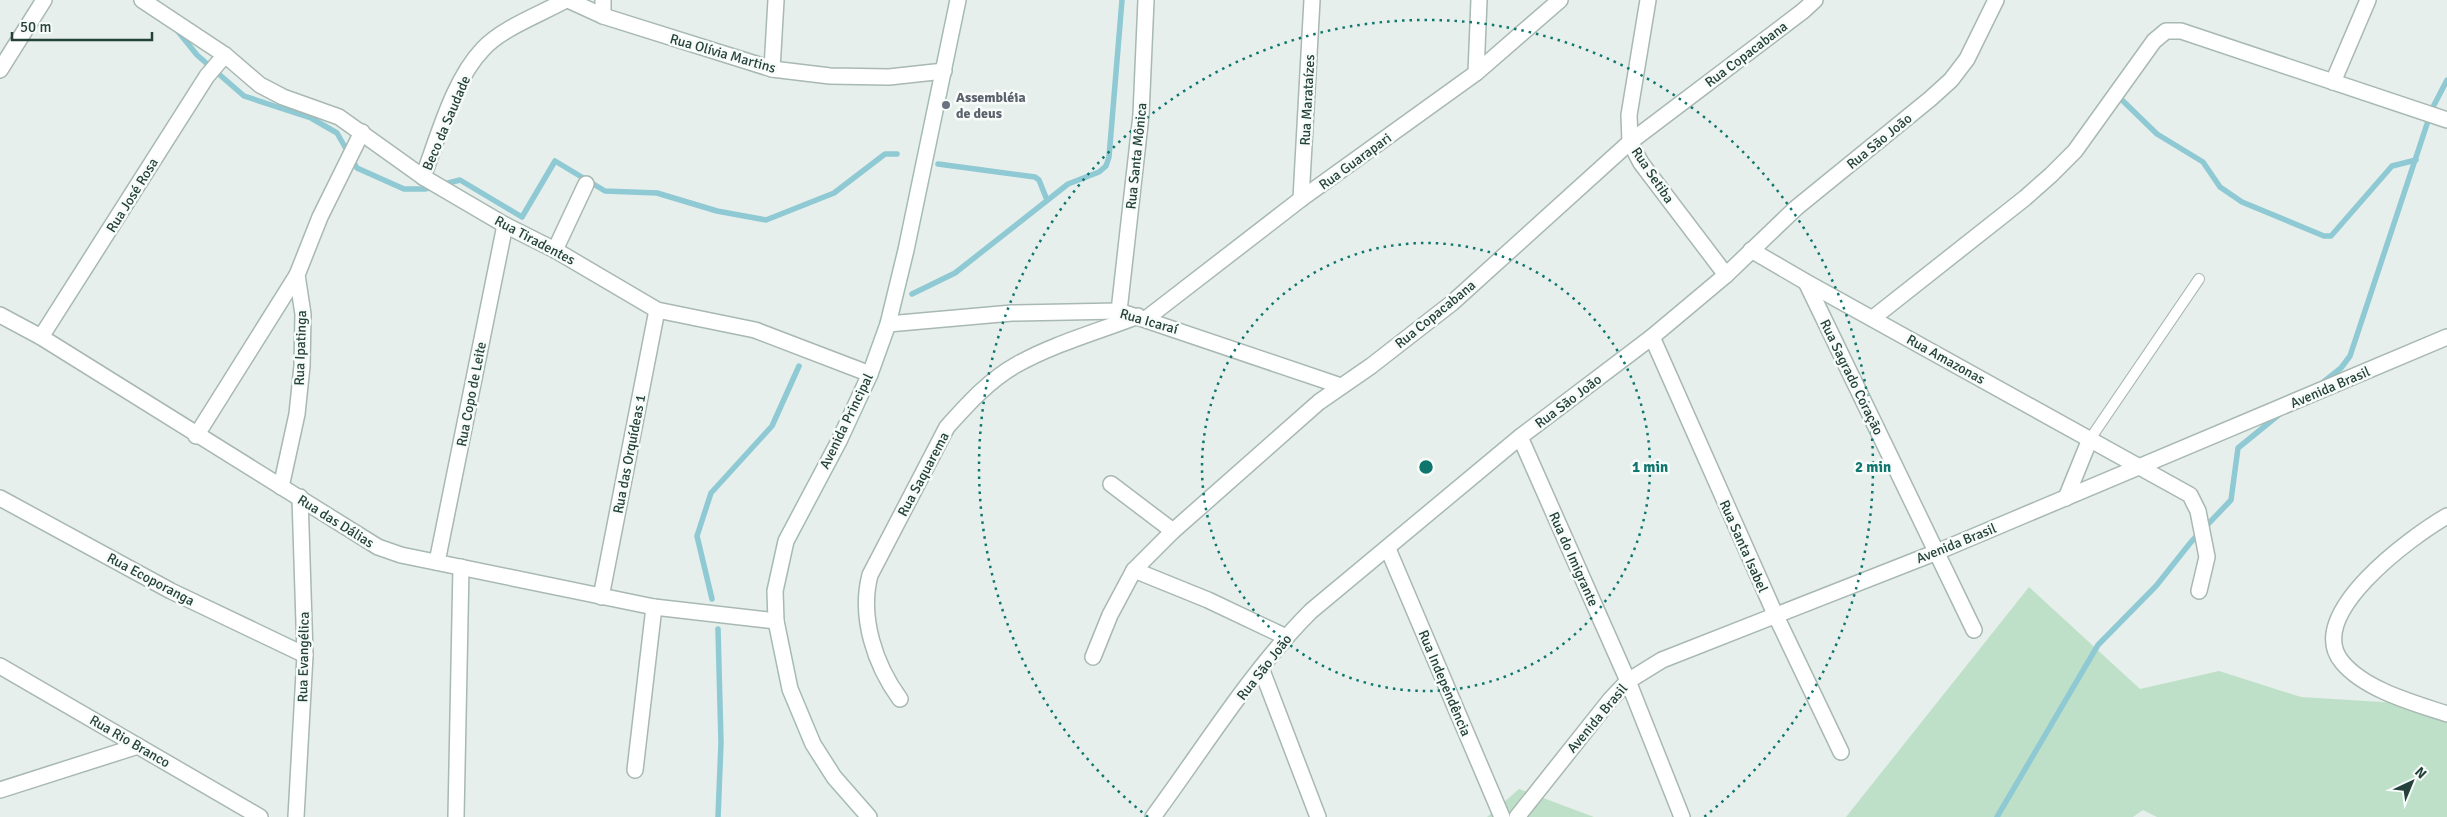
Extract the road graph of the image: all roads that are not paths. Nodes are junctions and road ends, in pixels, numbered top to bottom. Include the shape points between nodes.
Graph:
1 (44, 0) edge
2 (142, 0) edge
3 (567, 0) edge
4 (604, 0) edge
5 (776, 0) edge
6 (958, 0) edge
7 (1146, 0) edge
8 (1312, 0) edge
9 (1479, 0) edge
10 (1560, 0) edge
11 (1648, 0) edge
12 (1814, 0) edge
13 (1996, 0) edge
14 (2368, 0) edge
15 (603, 16) junction
16 (224, 55) junction
17 (772, 69) junction
18 (0, 70) edge
19 (944, 71) junction
20 (1476, 73) junction
21 (2333, 82) junction
22 (2447, 120) edge
23 (362, 132) junction
24 (1630, 142) junction
25 (423, 178) junction
26 (586, 184) dead end
27 (1302, 199) junction
28 (505, 225) junction
29 (555, 250) junction
30 (1752, 250) junction
31 (297, 275) junction
32 (1726, 275) junction
33 (2199, 279) dead end
34 (1806, 282) junction
35 (657, 310) junction
36 (1119, 311) junction
37 (0, 315) edge
38 (1142, 317) junction
39 (1873, 318) junction
40 (888, 324) junction
41 (2447, 336) edge
42 (41, 337) junction
43 (1652, 337) junction
44 (870, 374) junction
45 (1341, 386) junction
46 (196, 436) junction
47 (1520, 437) junction
48 (2090, 439) junction
49 (2140, 467) junction
50 (1111, 484) dead end
51 (281, 486) junction
52 (300, 497) junction
53 (0, 498) edge
54 (2066, 498) junction
55 (2447, 516) edge
56 (1174, 531) junction
57 (1388, 549) junction
58 (1937, 552) junction
59 (437, 562) junction
60 (461, 568) junction
61 (1134, 570) junction
62 (2199, 591) dead end
63 (601, 597) junction
64 (654, 607) junction
65 (1775, 614) junction
66 (776, 621) junction
67 (1974, 630) dead end
68 (1286, 636) junction
69 (306, 655) junction
70 (1093, 657) dead end
71 (0, 666) edge
72 (1261, 668) junction
73 (1628, 681) junction
74 (900, 699) dead end
75 (2447, 714) edge
76 (138, 746) junction
77 (1840, 752) dead end
78 (635, 770) dead end
79 (0, 790) edge
80 (260, 817) edge
81 (296, 817) edge
82 (456, 817) edge
83 (870, 817) edge
84 (1153, 817) edge
85 (1318, 817) edge
86 (1502, 817) edge
87 (1517, 817) edge
88 (1682, 817) edge

1 - 18 street
2 - 16 street, Rua Tiradentes
3 - 15 street, Rua Olívia Martins
3 - 25 street, Beco da Saudade via 483,48 456,93
4 - 15 street
5 - 17 street
6 - 19 street, Avenida Principal
7 - 36 street, Rua Santa Mônica via 1141,116
8 - 27 street, Rua Marataízes
9 - 20 street
10 - 20 street, Rua Guarapari
11 - 24 street, Rua Setiba via 1629,115
12 - 24 street, Rua Copacabana
13 - 30 street, Rua São João via 1967,59 1951,80 1796,208
14 - 21 street
15 - 17 street, Rua Olívia Martins
16 - 23 street, Rua Tiradentes via 260,85 339,117
16 - 42 street, Rua José Rosa via 207,76
17 - 19 street, Rua Olívia Martins via 830,76 889,78
19 - 40 street, Avenida Principal
20 - 27 street, Rua Guarapari
21 - 22 street
21 - 39 street via 2181,31 2166,31 2154,41 2075,151 2051,175
23 - 25 street, Rua Tiradentes
23 - 31 street via 320,217
24 - 32 street, Rua Setiba via 1641,163
24 - 45 street, Rua Copacabana via 1452,303
25 - 28 street, Rua Tiradentes
26 - 29 street
27 - 38 street, Rua Guarapari
28 - 29 street, Rua Tiradentes
28 - 59 street, Rua Copo de Leite
29 - 35 street, Rua Tiradentes
30 - 32 street, Rua São João
30 - 34 street, Rua Amazonas
31 - 46 street
31 - 51 street, Rua Ipatinga via 304,314 302,366 297,414
32 - 43 street, Rua São João
33 - 48 lane
34 - 39 street, Rua Amazonas
34 - 58 street, Rua Sagrado Coração
35 - 44 street, Rua Tiradentes via 754,330
35 - 63 street, Rua das Orquídeas 1
36 - 38 street, Rua Icaraí
36 - 40 street, Rua Icaraí via 1012,313
37 - 42 street, Rua das Dálias
38 - 45 street, Rua Icaraí
38 - 74 street, Rua Saquarema via 1045,351 1014,366 964,407 947,427 870,575 865,592 866,611 880,663
39 - 48 street, Rua Amazonas
40 - 44 street, Avenida Principal
41 - 49 street, Avenida Brasil
42 - 46 street, Rua das Dálias
43 - 47 street, Rua São João
43 - 65 street, Rua Santa Isabel
44 - 66 street, Avenida Principal via 786,541 777,575
45 - 56 street, Rua Copacabana
46 - 51 street, Rua das Dálias
47 - 57 street, Rua São João
47 - 73 street, Rua do Imigrante
48 - 49 street, Rua Amazonas
48 - 54 street
49 - 54 street, Avenida Brasil
49 - 62 street, Rua Amazonas via 2190,495 2198,511 2207,557
50 - 56 street
51 - 52 street, Rua das Dálias
52 - 59 street, Rua das Dálias via 378,547
52 - 69 street, Rua Evangélica
53 - 69 street, Rua Ecoporanga via 171,591
54 - 58 street, Avenida Brasil
55 - 75 street via 2390,558 2350,597 2334,628 2333,645 2341,661 2365,682
56 - 61 street, Rua Copacabana
57 - 68 street, Rua São João
57 - 86 street, Rua Independência
58 - 65 street, Avenida Brasil
58 - 67 street, Rua Sagrado Coração
59 - 60 street, Rua das Dálias
60 - 63 street, Rua das Dálias
60 - 82 street
61 - 68 street
61 - 70 street, Rua Copacabana via 1110,615
63 - 64 street, Rua das Dálias
64 - 66 street, Rua das Dálias
64 - 78 street
65 - 73 street, Avenida Brasil via 1662,660
65 - 77 street, Rua Santa Isabel
66 - 83 street, Avenida Principal via 790,690 813,744 834,777
68 - 72 street, Rua São João
69 - 81 street, Rua Evangélica
71 - 76 street, Rua Rio Branco
72 - 84 street, Rua São João
72 - 85 street
73 - 87 street, Avenida Brasil
73 - 88 street, Rua do Imigrante
76 - 79 street
76 - 80 street, Rua Rio Branco

